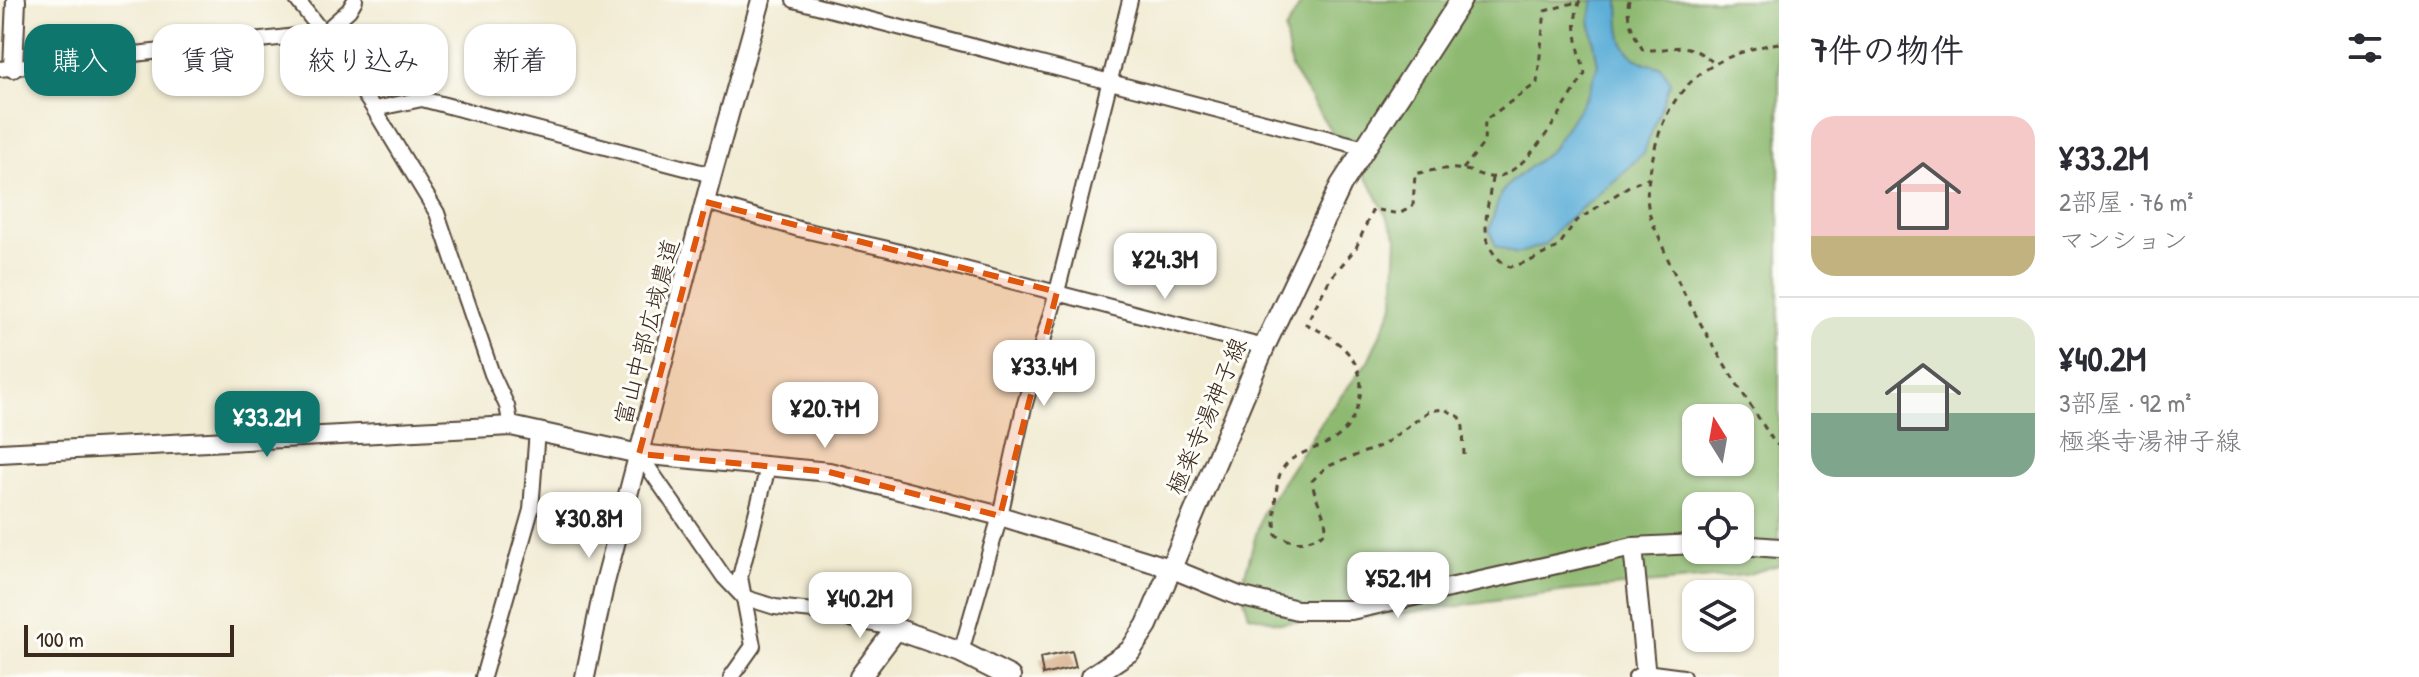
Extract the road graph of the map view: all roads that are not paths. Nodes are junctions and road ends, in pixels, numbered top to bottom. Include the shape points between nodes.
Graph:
1 (16, 0) edge
2 (297, 0) edge
3 (355, 0) edge
4 (761, 0) edge
5 (794, 0) edge
6 (1130, 0) edge
7 (1461, 0) edge
8 (316, 24) edge
9 (333, 24) edge
10 (280, 38) edge
11 (6, 68) edge
12 (1109, 81) junction
13 (365, 96) edge
14 (374, 109) junction
15 (1365, 148) junction
16 (712, 175) junction
17 (706, 202) junction
18 (1057, 292) junction
19 (1264, 347) junction
20 (511, 426) junction
21 (537, 430) junction
22 (0, 453) edge
23 (639, 454) junction
24 (768, 467) junction
25 (1000, 516) junction
26 (1682, 545) edge
27 (1754, 546) edge
28 (1633, 547) junction
29 (1779, 548) edge
30 (1170, 568) junction
31 (743, 597) junction
32 (896, 629) junction
33 (961, 652) junction
34 (1642, 675) edge
35 (483, 677) edge
36 (585, 677) edge
37 (731, 677) edge
38 (860, 677) edge
39 (1010, 677) edge
40 (1091, 677) edge
41 (1683, 677) edge

1 - 11 street
2 - 8 street
3 - 9 street
4 - 16 street, 富山中部広域農道
5 - 12 street
6 - 12 street
7 - 15 main road, 極楽寺湯神子線
10 - 11 street
12 - 15 street
12 - 18 street
13 - 14 street
14 - 16 street via 422,99
14 - 20 street via 437,213
15 - 19 main road, 極楽寺湯神子線 via 1341,185
16 - 17 street, 富山中部広域農道
17 - 18 street
17 - 23 street, 富山中部広域農道
18 - 19 street
18 - 25 street
19 - 30 main road, 極楽寺湯神子線
20 - 21 street
20 - 22 street
21 - 23 street
21 - 35 street via 531,510
23 - 24 street
23 - 31 street
23 - 36 street, 富山中部広域農道
24 - 25 street via 829,472
24 - 31 street via 740,577
25 - 30 street
25 - 33 street
26 - 28 street
27 - 29 street
28 - 30 street via 1351,610 1297,610 1239,596
28 - 34 street
30 - 40 main road, 極楽寺湯神子線 via 1147,625 1130,651
31 - 32 street
31 - 37 street via 753,646
32 - 33 main road
32 - 38 main road
33 - 39 main road
34 - 41 street

